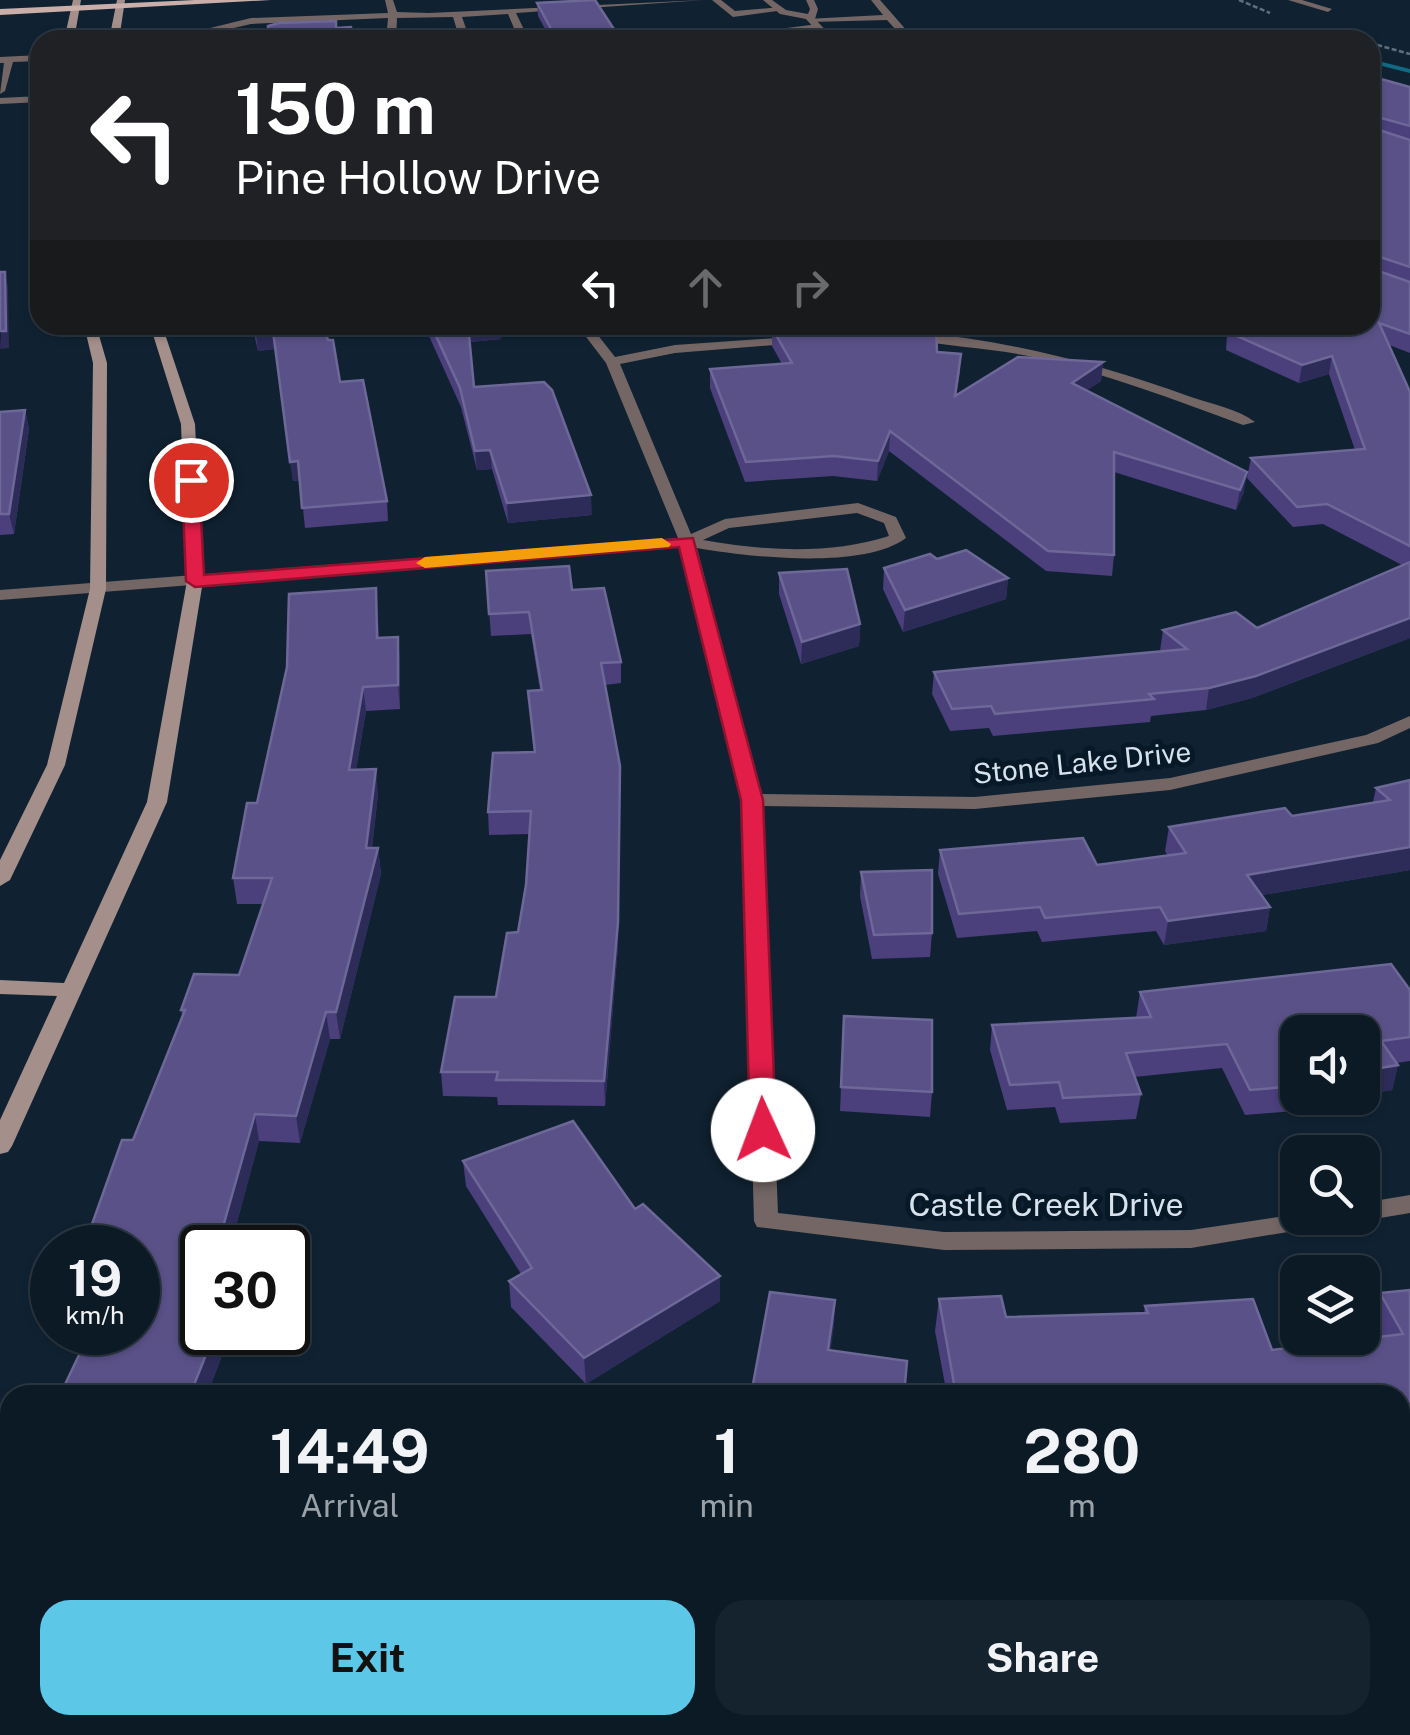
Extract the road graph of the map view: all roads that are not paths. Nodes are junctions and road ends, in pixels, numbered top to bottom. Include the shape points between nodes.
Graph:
1 (94, 0) edge
2 (266, 0) edge
3 (389, 0) edge
4 (700, 0) edge
5 (716, 0) edge
6 (767, 0) edge
7 (810, 0) edge
8 (875, 0) edge
9 (1292, 0) edge
10 (661, 1) edge
11 (77, 3) edge
12 (0, 4) edge
13 (120, 4) edge
14 (1328, 9) dead end
15 (781, 10) junction
16 (0, 12) edge
17 (511, 12) junction
18 (393, 14) junction
19 (457, 15) junction
20 (890, 17) junction
21 (812, 21) junction
22 (71, 30) edge
23 (116, 30) edge
24 (213, 30) edge
25 (392, 30) edge
26 (462, 30) edge
27 (519, 30) edge
28 (775, 30) edge
29 (821, 30) edge
30 (901, 30) edge
31 (30, 59) edge
32 (4, 60) edge
33 (0, 91) edge
34 (30, 100) edge
35 (0, 101) edge
36 (93, 335) edge
37 (159, 335) edge
38 (591, 335) edge
39 (899, 336) edge
40 (806, 339) edge
41 (612, 362) junction
42 (1248, 422) dead end
43 (686, 542) junction
44 (195, 581) junction
45 (98, 589) junction
46 (0, 595) edge
47 (1410, 722) edge
48 (752, 800) junction
49 (0, 880) edge
50 (0, 987) edge
51 (71, 990) junction
52 (0, 1146) edge
53 (1410, 1204) edge
54 (1380, 1209) edge
55 (1280, 1225) edge

1 - 11 main road
2 - 13 main road
3 - 18 street
4 - 10 street
5 - 15 street via 733,14
6 - 15 street
7 - 21 street
8 - 20 street
9 - 14 street
10 - 17 street
11 - 12 main road
11 - 13 main road
11 - 16 main road
11 - 22 street
13 - 23 street
15 - 21 street
17 - 19 street
17 - 27 street
18 - 19 street
18 - 24 street via 251,21
18 - 25 street
19 - 26 street
20 - 21 street
20 - 30 street
21 - 28 street
21 - 29 street
31 - 32 street
32 - 33 street
34 - 35 street
36 - 45 street via 100,362
37 - 44 street via 188,424
38 - 41 street
39 - 42 street via 955,338 1045,355
40 - 41 street via 675,349
41 - 43 street
43 - 43 street via 738,552 870,550 898,538 891,520 858,508 725,524
43 - 44 street
43 - 48 street
44 - 45 street
44 - 51 street via 157,802
45 - 46 street
45 - 49 street via 56,766
47 - 48 street, Stone Lake Drive via 1372,739 1170,784 975,803
48 - 55 street, Castle Creek Drive via 766,1221 963,1241 1192,1239
50 - 51 street
51 - 52 street
53 - 54 street

